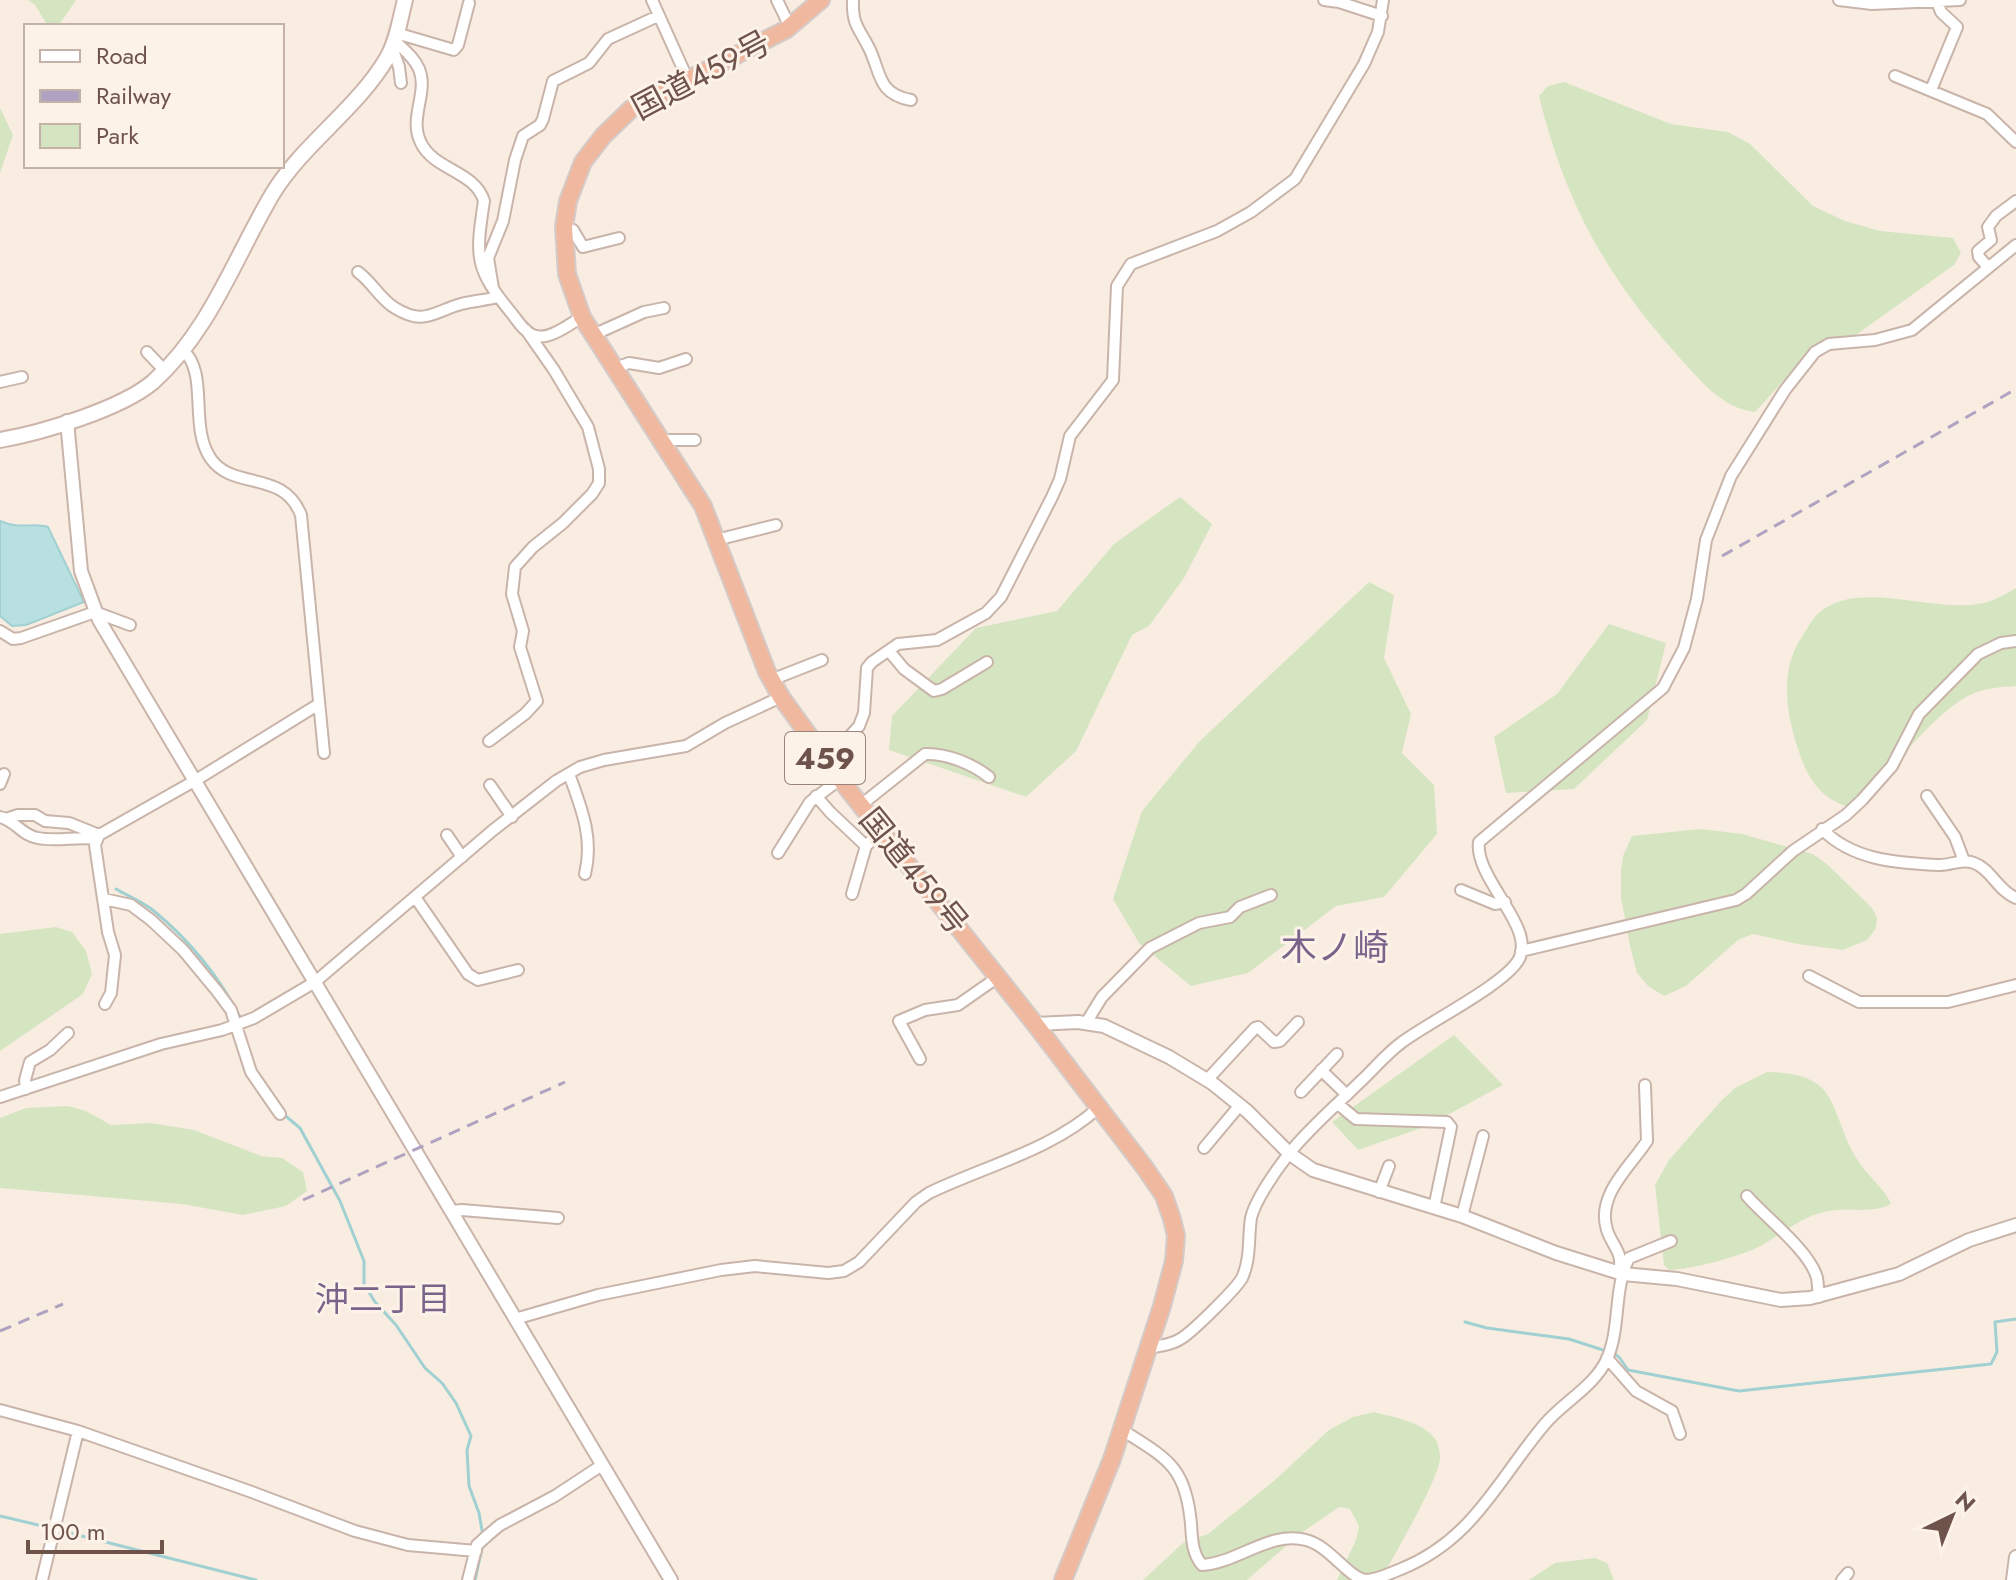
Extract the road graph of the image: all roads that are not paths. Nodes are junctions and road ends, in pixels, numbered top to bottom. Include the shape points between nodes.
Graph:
1 (405, 0) edge
2 (652, 0) edge
3 (777, 0) edge
4 (821, 0) edge
5 (853, 0) edge
6 (1324, 0) edge
7 (1383, 0) edge
8 (1839, 0) edge
9 (1960, 0) edge
10 (1937, 2) edge
11 (469, 3) dead end
12 (658, 16) junction
13 (1382, 16) junction
14 (790, 27) junction
15 (394, 40) junction
16 (1895, 76) dead end
17 (688, 80) junction
18 (401, 83) dead end
19 (1931, 90) junction
20 (911, 100) dead end
21 (2016, 142) edge
22 (2016, 201) edge
23 (564, 227) junction
24 (619, 238) dead end
25 (2016, 245) edge
26 (1988, 267) junction
27 (358, 272) dead end
28 (496, 294) junction
29 (664, 308) dead end
30 (582, 317) junction
31 (526, 330) junction
32 (593, 335) junction
33 (182, 349) junction
34 (147, 352) dead end
35 (686, 359) dead end
36 (615, 368) junction
37 (164, 370) junction
38 (22, 377) dead end
39 (0, 382) edge
40 (67, 421) junction
41 (0, 440) edge
42 (662, 440) junction
43 (695, 440) dead end
44 (776, 525) dead end
45 (716, 540) junction
46 (95, 612) junction
47 (130, 625) dead end
48 (0, 631) edge
49 (2016, 641) edge
50 (889, 651) junction
51 (822, 660) dead end
52 (987, 662) dead end
53 (771, 680) junction
54 (781, 697) junction
55 (319, 704) junction
56 (489, 741) dead end
57 (324, 753) dead end
58 (830, 765) junction
59 (569, 774) junction
60 (989, 777) dead end
61 (840, 779) junction
62 (196, 780) junction
63 (490, 785) dead end
64 (816, 796) junction
65 (1927, 796) dead end
66 (861, 805) junction
67 (512, 817) junction
68 (3, 818) edge
69 (1822, 829) junction
70 (881, 831) junction
71 (447, 835) dead end
72 (98, 837) junction
73 (866, 846) junction
74 (778, 853) dead end
75 (462, 857) junction
76 (1964, 861) junction
77 (585, 874) dead end
78 (1461, 890) dead end
79 (852, 894) dead end
80 (1271, 895) dead end
81 (415, 897) junction
82 (2016, 898) edge
83 (104, 899) junction
84 (1505, 902) junction
85 (1521, 951) junction
86 (518, 970) dead end
87 (1809, 976) dead end
88 (998, 977) junction
89 (315, 982) junction
90 (2016, 985) edge
91 (105, 1004) dead end
92 (1298, 1022) dead end
93 (1086, 1023) junction
94 (1035, 1024) junction
95 (235, 1026) junction
96 (68, 1033) dead end
97 (1337, 1054) dead end
98 (920, 1059) dead end
99 (1321, 1070) junction
100 (1207, 1080) junction
101 (1645, 1085) dead end
102 (26, 1089) junction
103 (1301, 1092) dead end
104 (1347, 1095) junction
105 (0, 1097) edge
106 (1338, 1104) junction
107 (1240, 1105) junction
108 (1098, 1108) junction
109 (280, 1114) dead end
110 (1483, 1136) dead end
111 (1204, 1148) dead end
112 (1289, 1153) junction
113 (1389, 1166) dead end
114 (1379, 1192) junction
115 (1747, 1196) dead end
116 (1434, 1208) junction
117 (452, 1211) junction
118 (1462, 1216) junction
119 (558, 1218) dead end
120 (2016, 1225) edge
121 (1671, 1241) dead end
122 (1621, 1274) junction
123 (1819, 1297) junction
124 (515, 1319) junction
125 (1147, 1348) junction
126 (1607, 1358) junction
127 (0, 1410) edge
128 (1122, 1430) junction
129 (78, 1431) junction
130 (1680, 1434) dead end
131 (602, 1465) junction
132 (476, 1551) junction
133 (2016, 1557) edge
134 (42, 1580) edge
135 (468, 1580) edge
136 (671, 1580) edge
137 (1063, 1580) edge
138 (1368, 1580) edge
139 (2013, 1580) edge

1 - 15 main road
2 - 12 street
3 - 14 street
4 - 14 highway, 国道459号 / 459
5 - 20 street via 853,22 870,49 880,80 895,96
6 - 13 street
7 - 13 street
8 - 10 street
9 - 10 street
10 - 19 street via 1957,27
11 - 15 street via 454,50
12 - 17 street
12 - 28 street via 608,39 589,63 553,81 540,125 523,136 503,221 488,258
13 - 50 street via 1364,64 1295,179 1217,231 1131,264 1123,272 1117,286 1113,380 1070,436 1060,479 995,606 937,640 898,644
14 - 17 highway, 国道459号 / 459
15 - 18 street
15 - 28 street via 413,59 422,79 416,122 420,142 435,160 482,194 478,260
15 - 33 main road via 377,72 273,193 219,296
16 - 19 street
17 - 23 highway, 国道459号 / 459 via 631,109 603,136 578,171
19 - 21 street via 1987,114
22 - 26 street via 1988,227 1991,240 1978,251
23 - 24 street via 573,230 583,247
23 - 30 highway, 国道459号 / 459 via 567,274
25 - 26 street
26 - 84 street via 1912,330 1829,344 1815,352 1785,390 1718,505 1690,629 1663,688 1479,842 1480,863
27 - 28 street via 392,307 424,318
28 - 31 street
29 - 32 street
30 - 31 street via 547,336
30 - 32 highway, 国道459号 / 459
31 - 56 street via 588,427 599,477 592,494 515,567 512,594 523,631 520,647 537,701
32 - 36 highway, 国道459号 / 459
33 - 37 main road
33 - 55 street via 195,368 198,418 211,459 230,473 278,486 301,515
34 - 37 street
35 - 36 street via 659,368 629,363
36 - 42 highway, 国道459号 / 459
37 - 40 main road via 126,399
38 - 39 street
40 - 41 main road
40 - 46 street via 81,571
42 - 43 street
42 - 45 highway, 国道459号 / 459 via 703,506
44 - 45 street
45 - 53 highway, 国道459号 / 459
46 - 47 street
46 - 48 street via 21,638
46 - 62 street
49 - 69 street via 1978,654 1919,714 1879,781 1846,815
50 - 52 street via 934,691
50 - 58 street via 867,668 864,713
51 - 53 street
53 - 54 highway, 国道459号 / 459
54 - 58 highway, 国道459号 / 459
54 - 59 street via 686,746 627,754
55 - 57 street
55 - 62 street
58 - 61 highway, 国道459号 / 459
59 - 67 street
59 - 77 street via 587,823
60 - 66 street via 961,762 925,754
61 - 64 street
61 - 66 highway, 国道459号 / 459
62 - 72 street
62 - 89 street
63 - 67 street
64 - 73 street
64 - 74 street
65 - 76 street via 1955,837
66 - 70 highway, 国道459号 / 459
67 - 75 street
68 - 72 street via 35,815
68 - 72 street via 27,836
69 - 76 street via 1845,849 1874,858 1940,866
69 - 85 street via 1736,900
70 - 73 street
70 - 88 highway, 国道459号 / 459
71 - 75 street
72 - 83 street
73 - 79 street
75 - 81 street
76 - 82 street via 1977,864
78 - 84 street via 1495,904
80 - 93 street via 1150,948 1102,997
81 - 86 street via 468,974 478,980
81 - 89 street
83 - 91 street via 115,955
83 - 95 street via 131,905 183,950 231,1010
84 - 85 street via 1520,935
85 - 104 street via 1499,980 1398,1045
87 - 90 street via 1859,1002 1948,1002
88 - 94 highway, 国道459号 / 459
88 - 98 street via 958,1005 899,1021
89 - 95 street
89 - 117 street
92 - 100 street via 1274,1042 1255,1028
93 - 94 street
93 - 100 street via 1104,1026
94 - 108 highway, 国道459号 / 459
95 - 102 street via 161,1044
95 - 109 street via 251,1072
96 - 102 street via 30,1062
97 - 99 street
99 - 103 street
99 - 104 street
100 - 107 street
101 - 122 street via 1647,1141 1604,1212 1620,1253
102 - 105 street
104 - 106 street
106 - 112 street
106 - 116 street via 1356,1119 1447,1122 1451,1127
107 - 111 street
107 - 112 street
108 - 124 street via 1073,1128 929,1193 844,1271 755,1266 721,1270 598,1295
108 - 125 highway, 国道459号 / 459 via 1164,1196 1176,1236 1170,1277
110 - 118 street
112 - 114 street via 1313,1170
112 - 125 street via 1253,1212 1242,1278 1184,1337
113 - 114 street
114 - 116 street
115 - 123 street via 1811,1266
116 - 118 street
117 - 119 street
117 - 124 street
118 - 122 street
120 - 123 street via 1969,1240 1899,1274
121 - 122 street via 1633,1255
122 - 123 street via 1677,1279 1781,1300
122 - 126 street
124 - 131 street
125 - 128 highway, 国道459号 / 459
126 - 130 street via 1636,1391 1672,1411
126 - 138 street via 1546,1423 1462,1532 1421,1562
127 - 129 street
128 - 137 highway, 国道459号 / 459
128 - 138 street via 1154,1450 1184,1483 1193,1546 1202,1565 1291,1537 1318,1544 1348,1571
129 - 132 street via 355,1531 408,1545
129 - 134 street
131 - 132 street via 500,1525
131 - 136 street
132 - 135 street
133 - 139 street

